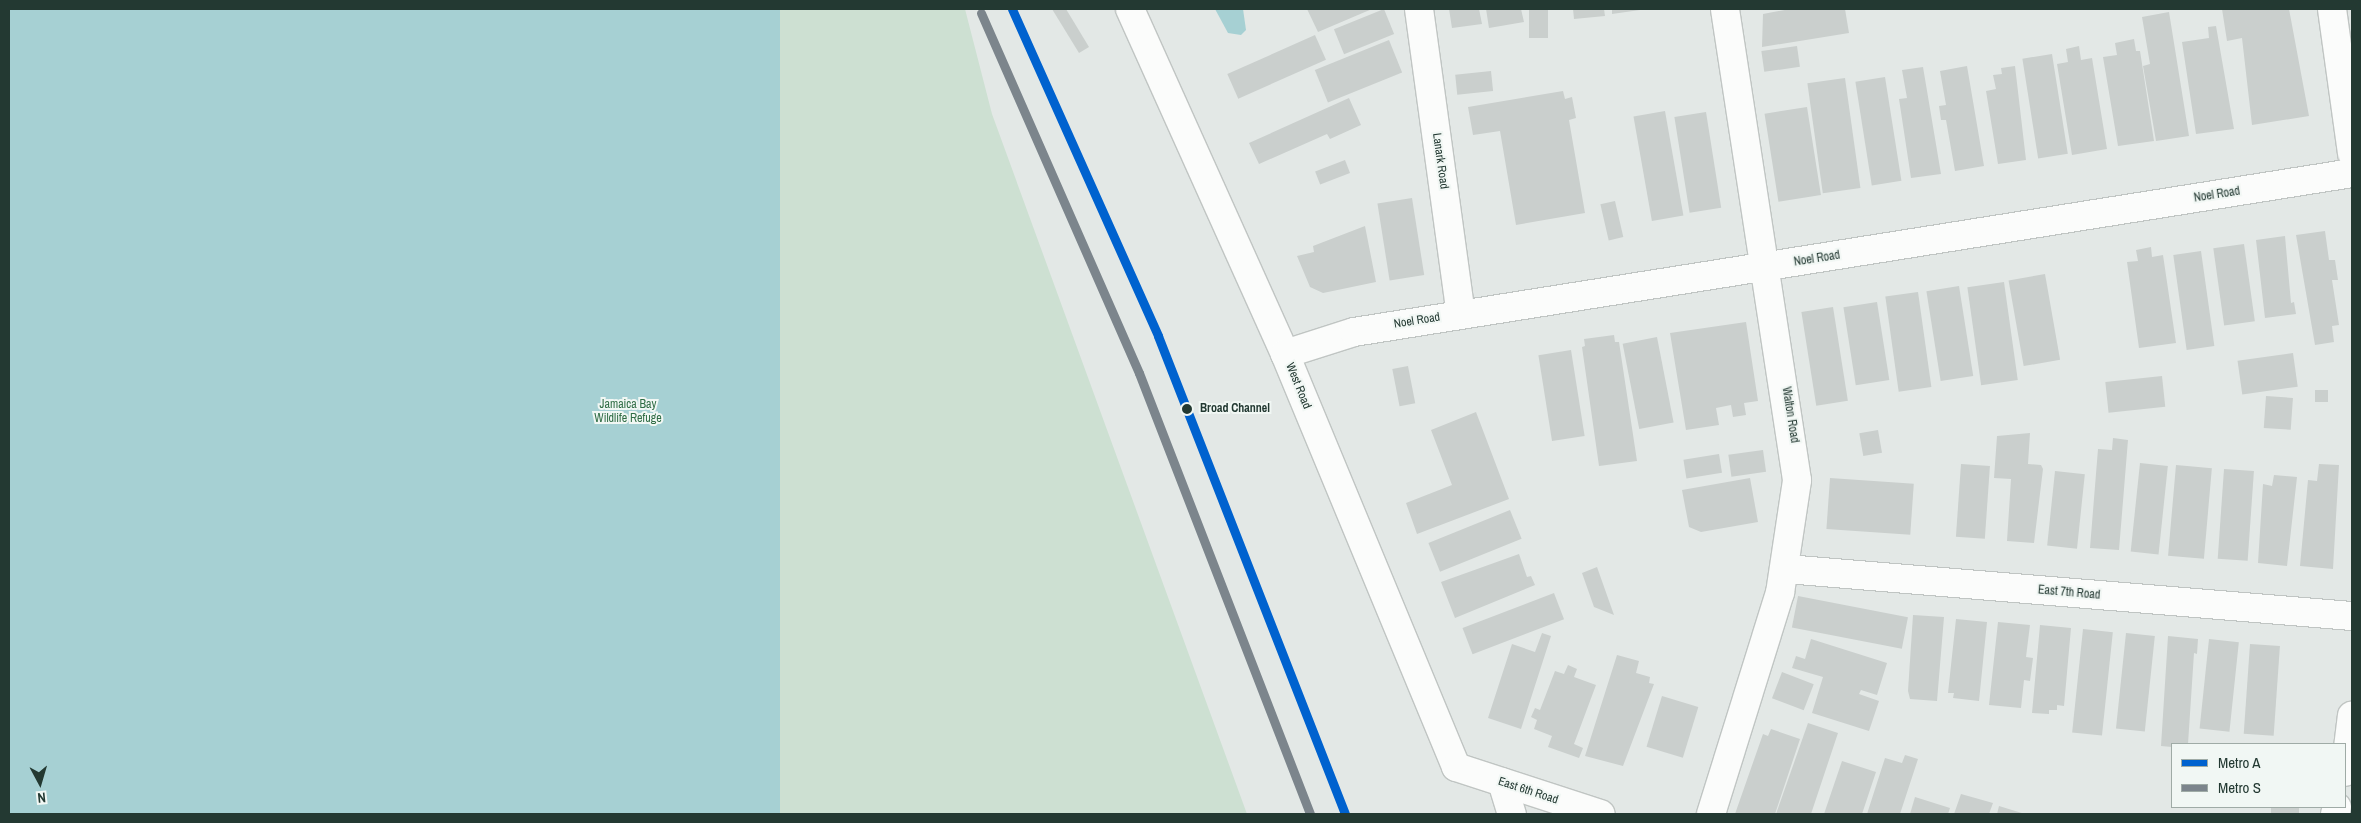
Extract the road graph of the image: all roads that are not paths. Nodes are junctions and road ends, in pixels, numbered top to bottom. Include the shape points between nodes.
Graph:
1 (1130, 9) edge
2 (1419, 9) edge
3 (1724, 9) edge
4 (2332, 9) edge
5 (2352, 154) edge
6 (2352, 173) edge
7 (1766, 267) junction
8 (1461, 314) junction
9 (1285, 354) junction
10 (1786, 569) junction
11 (2352, 616) edge
12 (2352, 714) edge
13 (2346, 764) edge
14 (1456, 767) joint
15 (1502, 782) junction
16 (1512, 814) edge
17 (1601, 814) edge
18 (1711, 814) edge

1 - 9 street, West Road
2 - 8 street, Lanark Road
3 - 7 street, Walton Road
4 - 5 street
6 - 7 street, Noel Road
7 - 8 street, Noel Road
7 - 10 street, Walton Road via 1796,459 1796,498
8 - 9 street, Noel Road via 1346,334
9 - 14 street, West Road
10 - 11 street, East 7th Road
10 - 18 street, Walton Road
12 - 13 street
14 - 15 street, East 6th Road
15 - 16 street
15 - 17 street, East 6th Road

